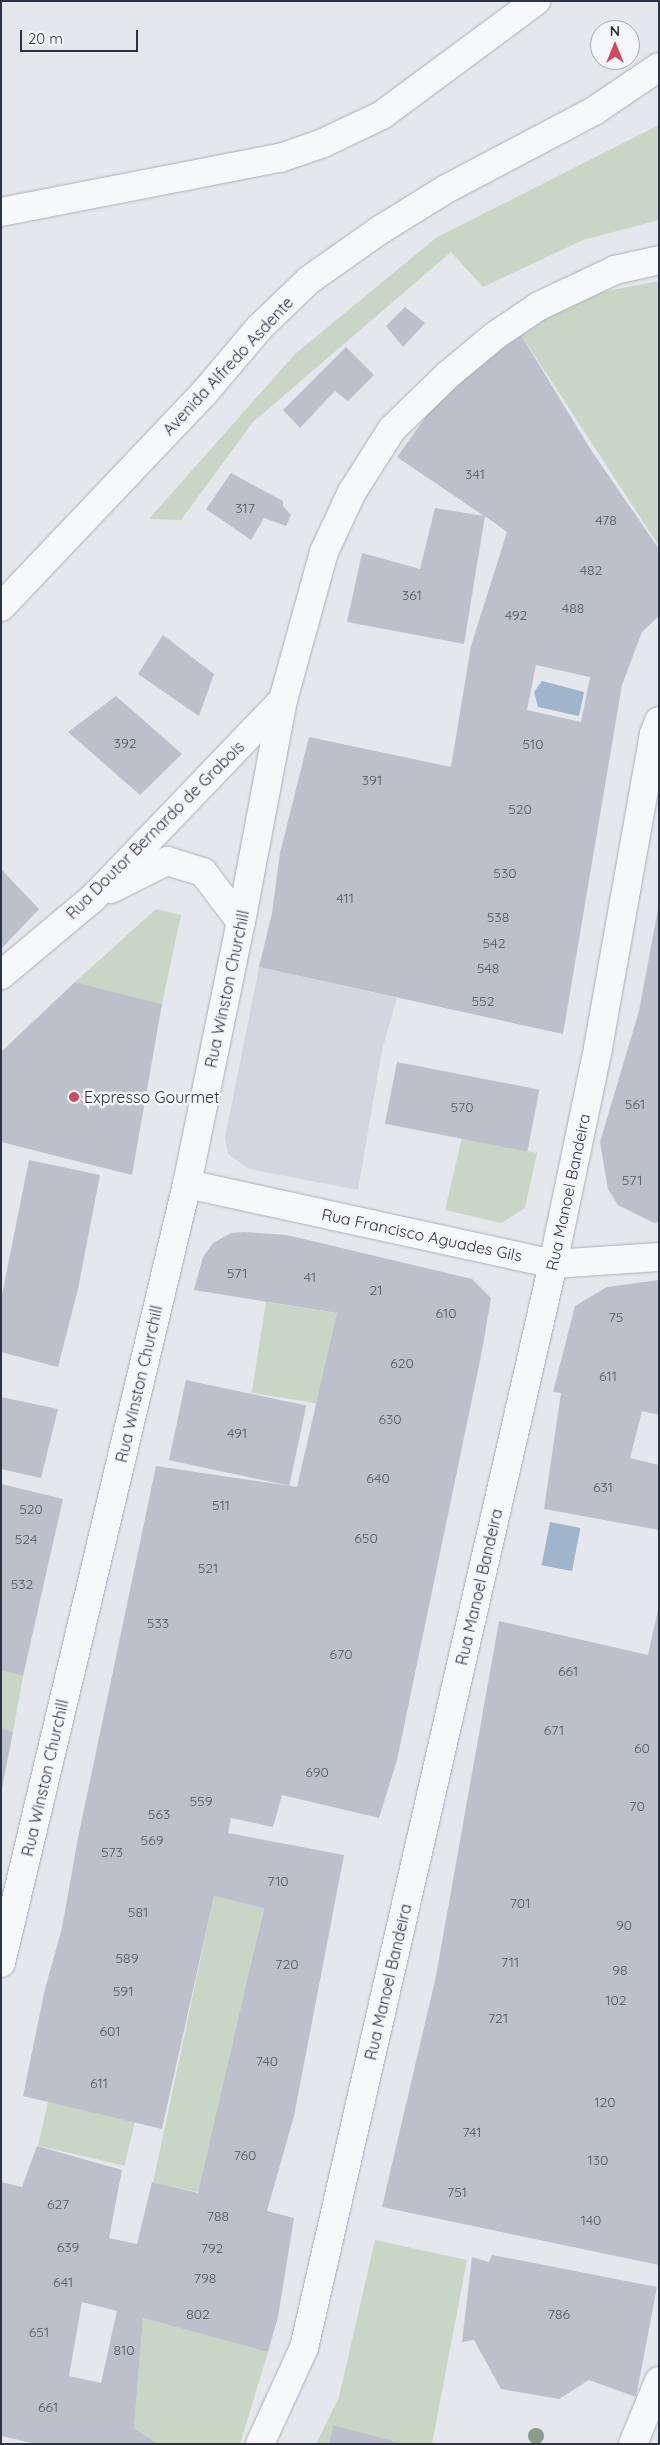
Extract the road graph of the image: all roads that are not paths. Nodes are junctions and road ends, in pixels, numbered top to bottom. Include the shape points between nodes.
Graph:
1 (536, 1) edge
2 (659, 67) edge
3 (659, 91) edge
4 (594, 112) junction
5 (1, 212) edge
6 (659, 260) edge
7 (1, 606) edge
8 (283, 700) junction
9 (659, 720) edge
10 (93, 898) junction
11 (241, 922) junction
12 (1, 975) edge
13 (187, 1184) junction
14 (659, 1256) edge
15 (553, 1264) junction
16 (1, 1963) edge
17 (659, 2381) edge
18 (260, 2444) edge
19 (633, 2444) edge

1 - 5 street via 382,115 321,144 280,158
2 - 4 street, Avenida Alfredo Asdente
3 - 4 street, Avenida Alfredo Asdente
4 - 7 street, Avenida Alfredo Asdente via 446,189 309,280 259,328 205,392
6 - 8 street, Rua Winston Churchill via 615,270 539,306 496,335 449,374 392,429 352,492 324,552
8 - 10 street, Rua Doutor Bernardo de Grabois
8 - 11 street, Rua Winston Churchill
9 - 15 street, Rua Manoel Bandeira via 598,1048
10 - 11 street via 167,861 203,872
10 - 12 street, Rua Doutor Bernardo de Grabois
11 - 13 street, Rua Winston Churchill
13 - 15 street, Rua Francisco Aguades Gils
13 - 16 street, Rua Winston Churchill
14 - 15 street, Rua Francisco Aguades Gils
15 - 18 street, Rua Manoel Bandeira via 304,2348
17 - 19 street

